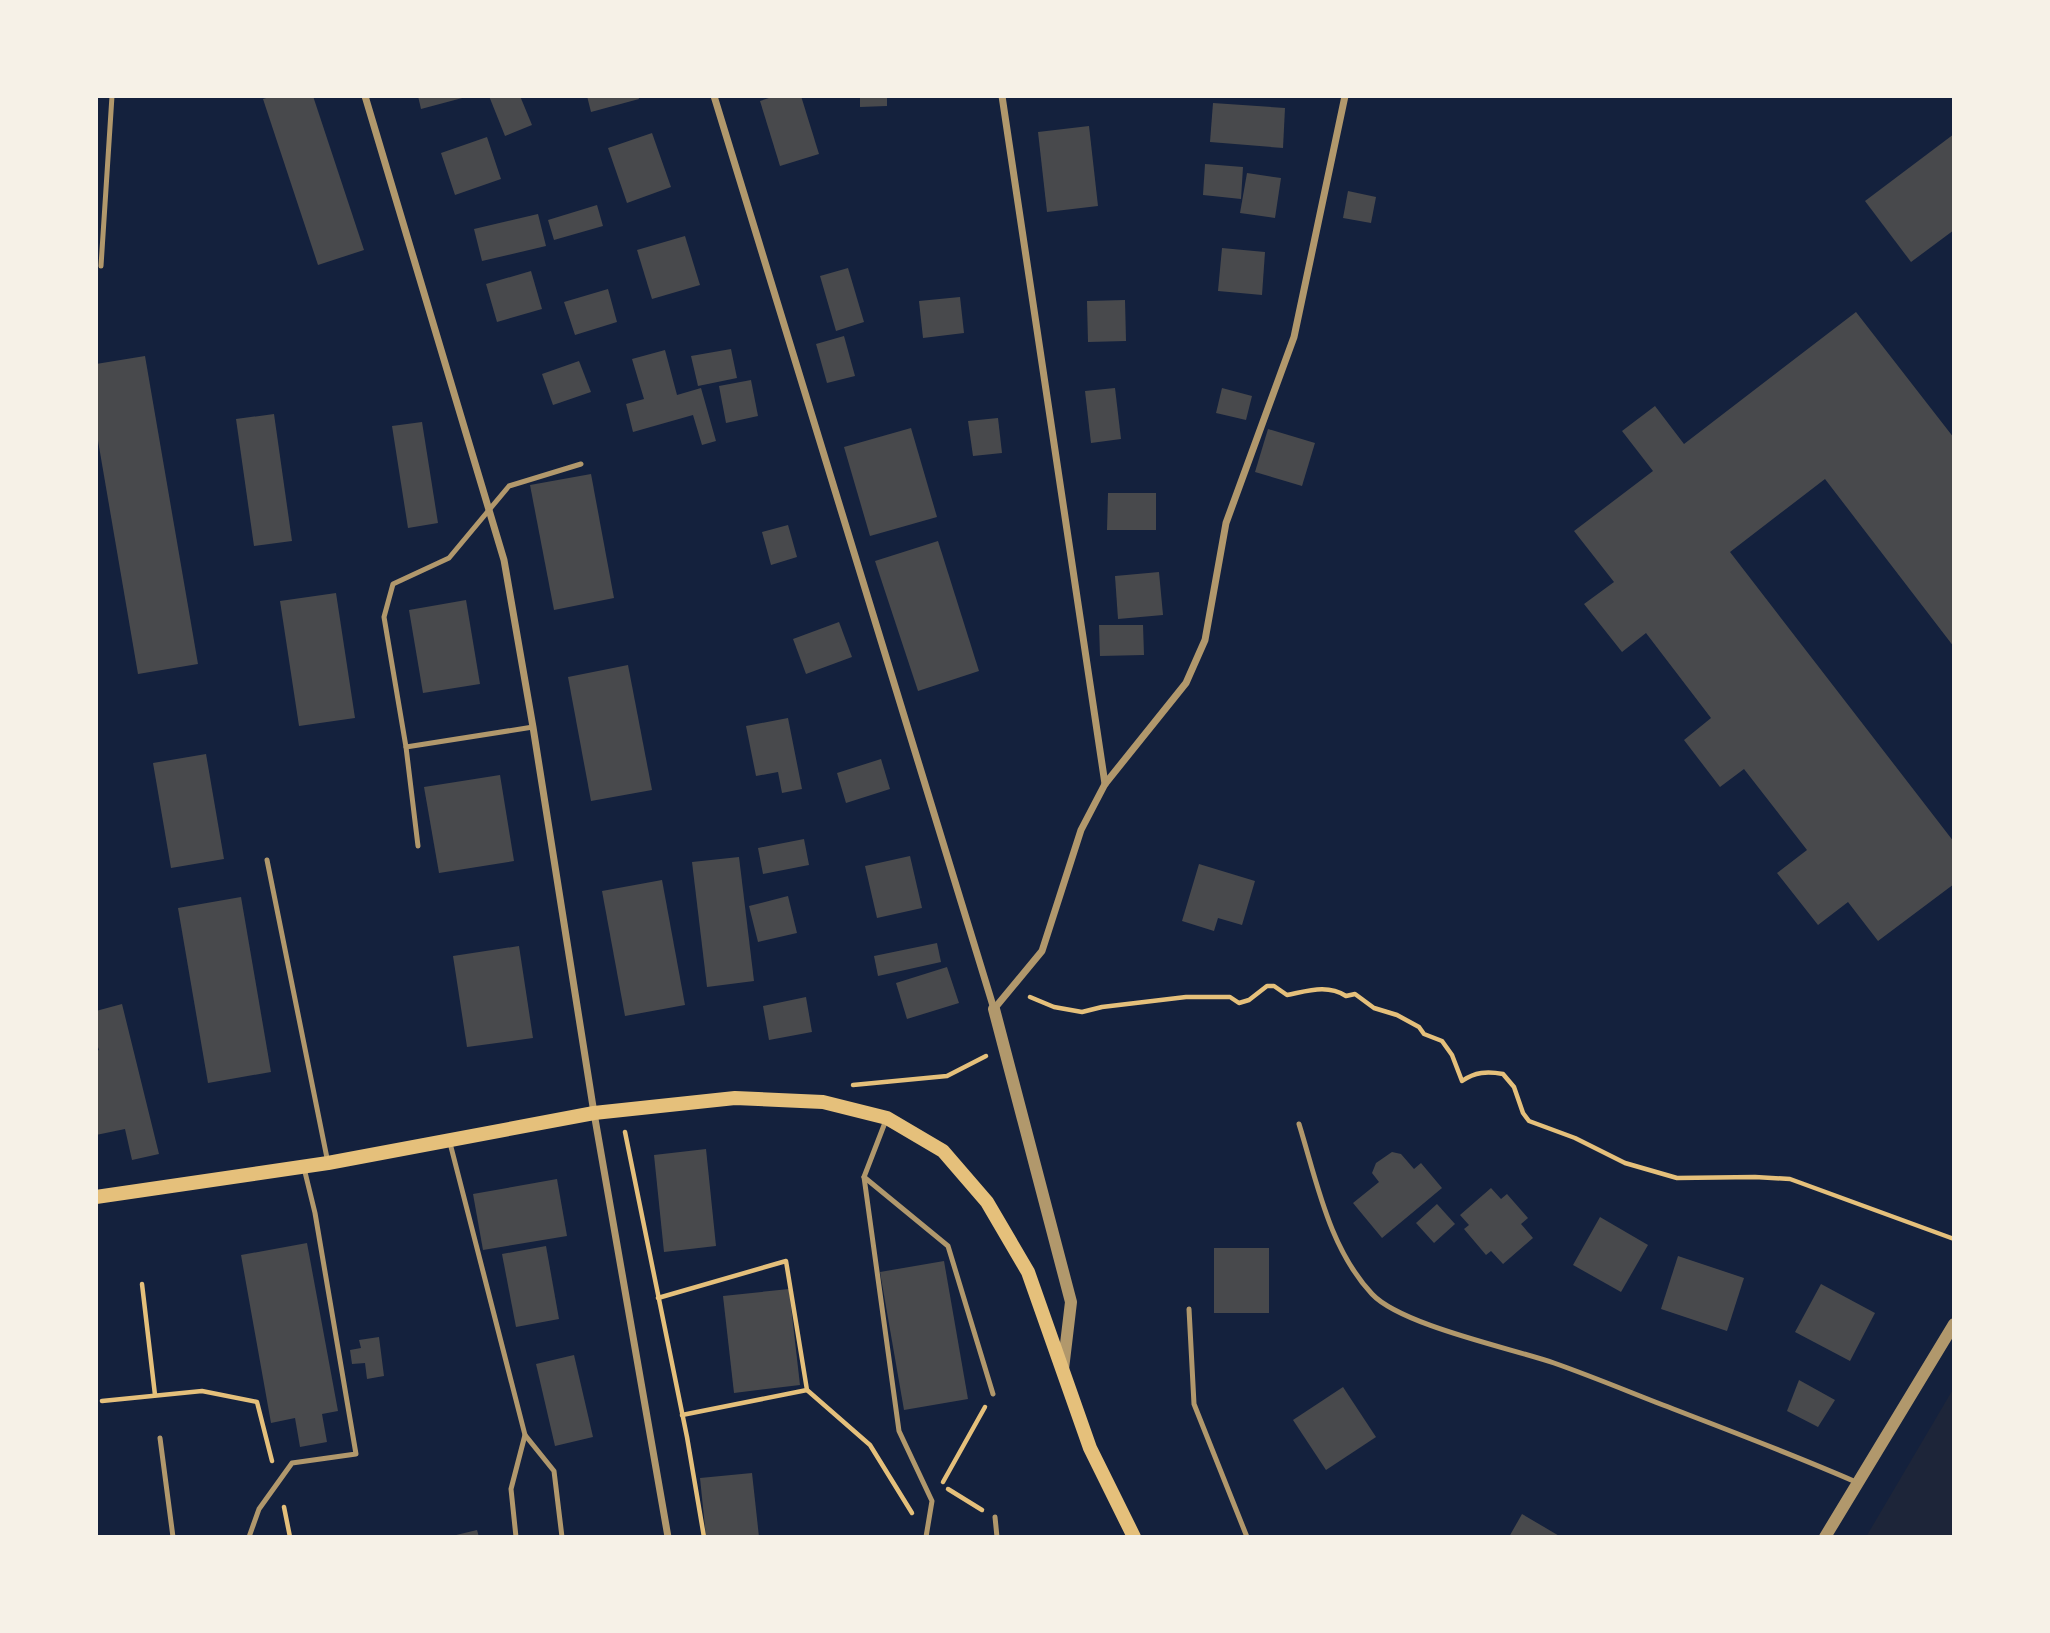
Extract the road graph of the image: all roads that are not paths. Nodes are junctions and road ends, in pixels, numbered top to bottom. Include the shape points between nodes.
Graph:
1 (112, 96) edge
2 (365, 96) edge
3 (714, 96) edge
4 (1002, 96) edge
5 (1345, 96) edge
6 (101, 266) dead end
7 (581, 464) dead end
8 (490, 509) junction
9 (533, 727) junction
10 (406, 747) junction
11 (1105, 784) junction
12 (418, 846) dead end
13 (267, 860) dead end
14 (994, 1009) junction
15 (594, 1113) junction
16 (887, 1118) junction
17 (1299, 1125) dead end
18 (449, 1140) junction
19 (328, 1163) junction
20 (303, 1165) junction
21 (864, 1177) junction
22 (96, 1197) edge
23 (1189, 1309) dead end
24 (1954, 1324) edge
25 (1063, 1373) junction
26 (993, 1394) road end
27 (525, 1435) junction
28 (160, 1438) dead end
29 (1857, 1482) junction
30 (995, 1517) road end
31 (926, 1536) edge
32 (173, 1537) edge
33 (249, 1537) edge
34 (516, 1537) edge
35 (562, 1537) edge
36 (668, 1537) edge
37 (997, 1537) edge
38 (1134, 1537) edge
39 (1247, 1537) edge
40 (1825, 1537) edge

1 - 6 lane
2 - 8 street
3 - 14 street
4 - 11 street
5 - 11 street via 1294,337 1226,523 1205,640 1186,683
7 - 8 lane via 509,486
8 - 9 street via 504,560
8 - 10 lane via 449,558 393,584 384,617
9 - 10 lane
9 - 15 street
10 - 12 lane
11 - 14 street via 1081,830 1042,951
13 - 19 lane
14 - 25 street via 1071,1302
15 - 16 main road via 735,1098 823,1102
15 - 18 main road
15 - 36 street
16 - 21 lane
16 - 25 main road via 943,1151 986,1202 1027,1272
17 - 29 lane via 1329,1224 1348,1263 1373,1295 1392,1309 1554,1363
18 - 19 main road
18 - 27 lane
19 - 20 main road
20 - 22 main road
20 - 33 lane via 356,1454 292,1462 259,1509
21 - 26 lane via 948,1246
21 - 31 lane via 899,1431 932,1501
23 - 39 lane via 1194,1404
24 - 29 street
25 - 38 main road via 1090,1448
27 - 34 lane via 511,1489
27 - 35 lane via 554,1471
28 - 32 lane
29 - 40 street
30 - 37 lane

